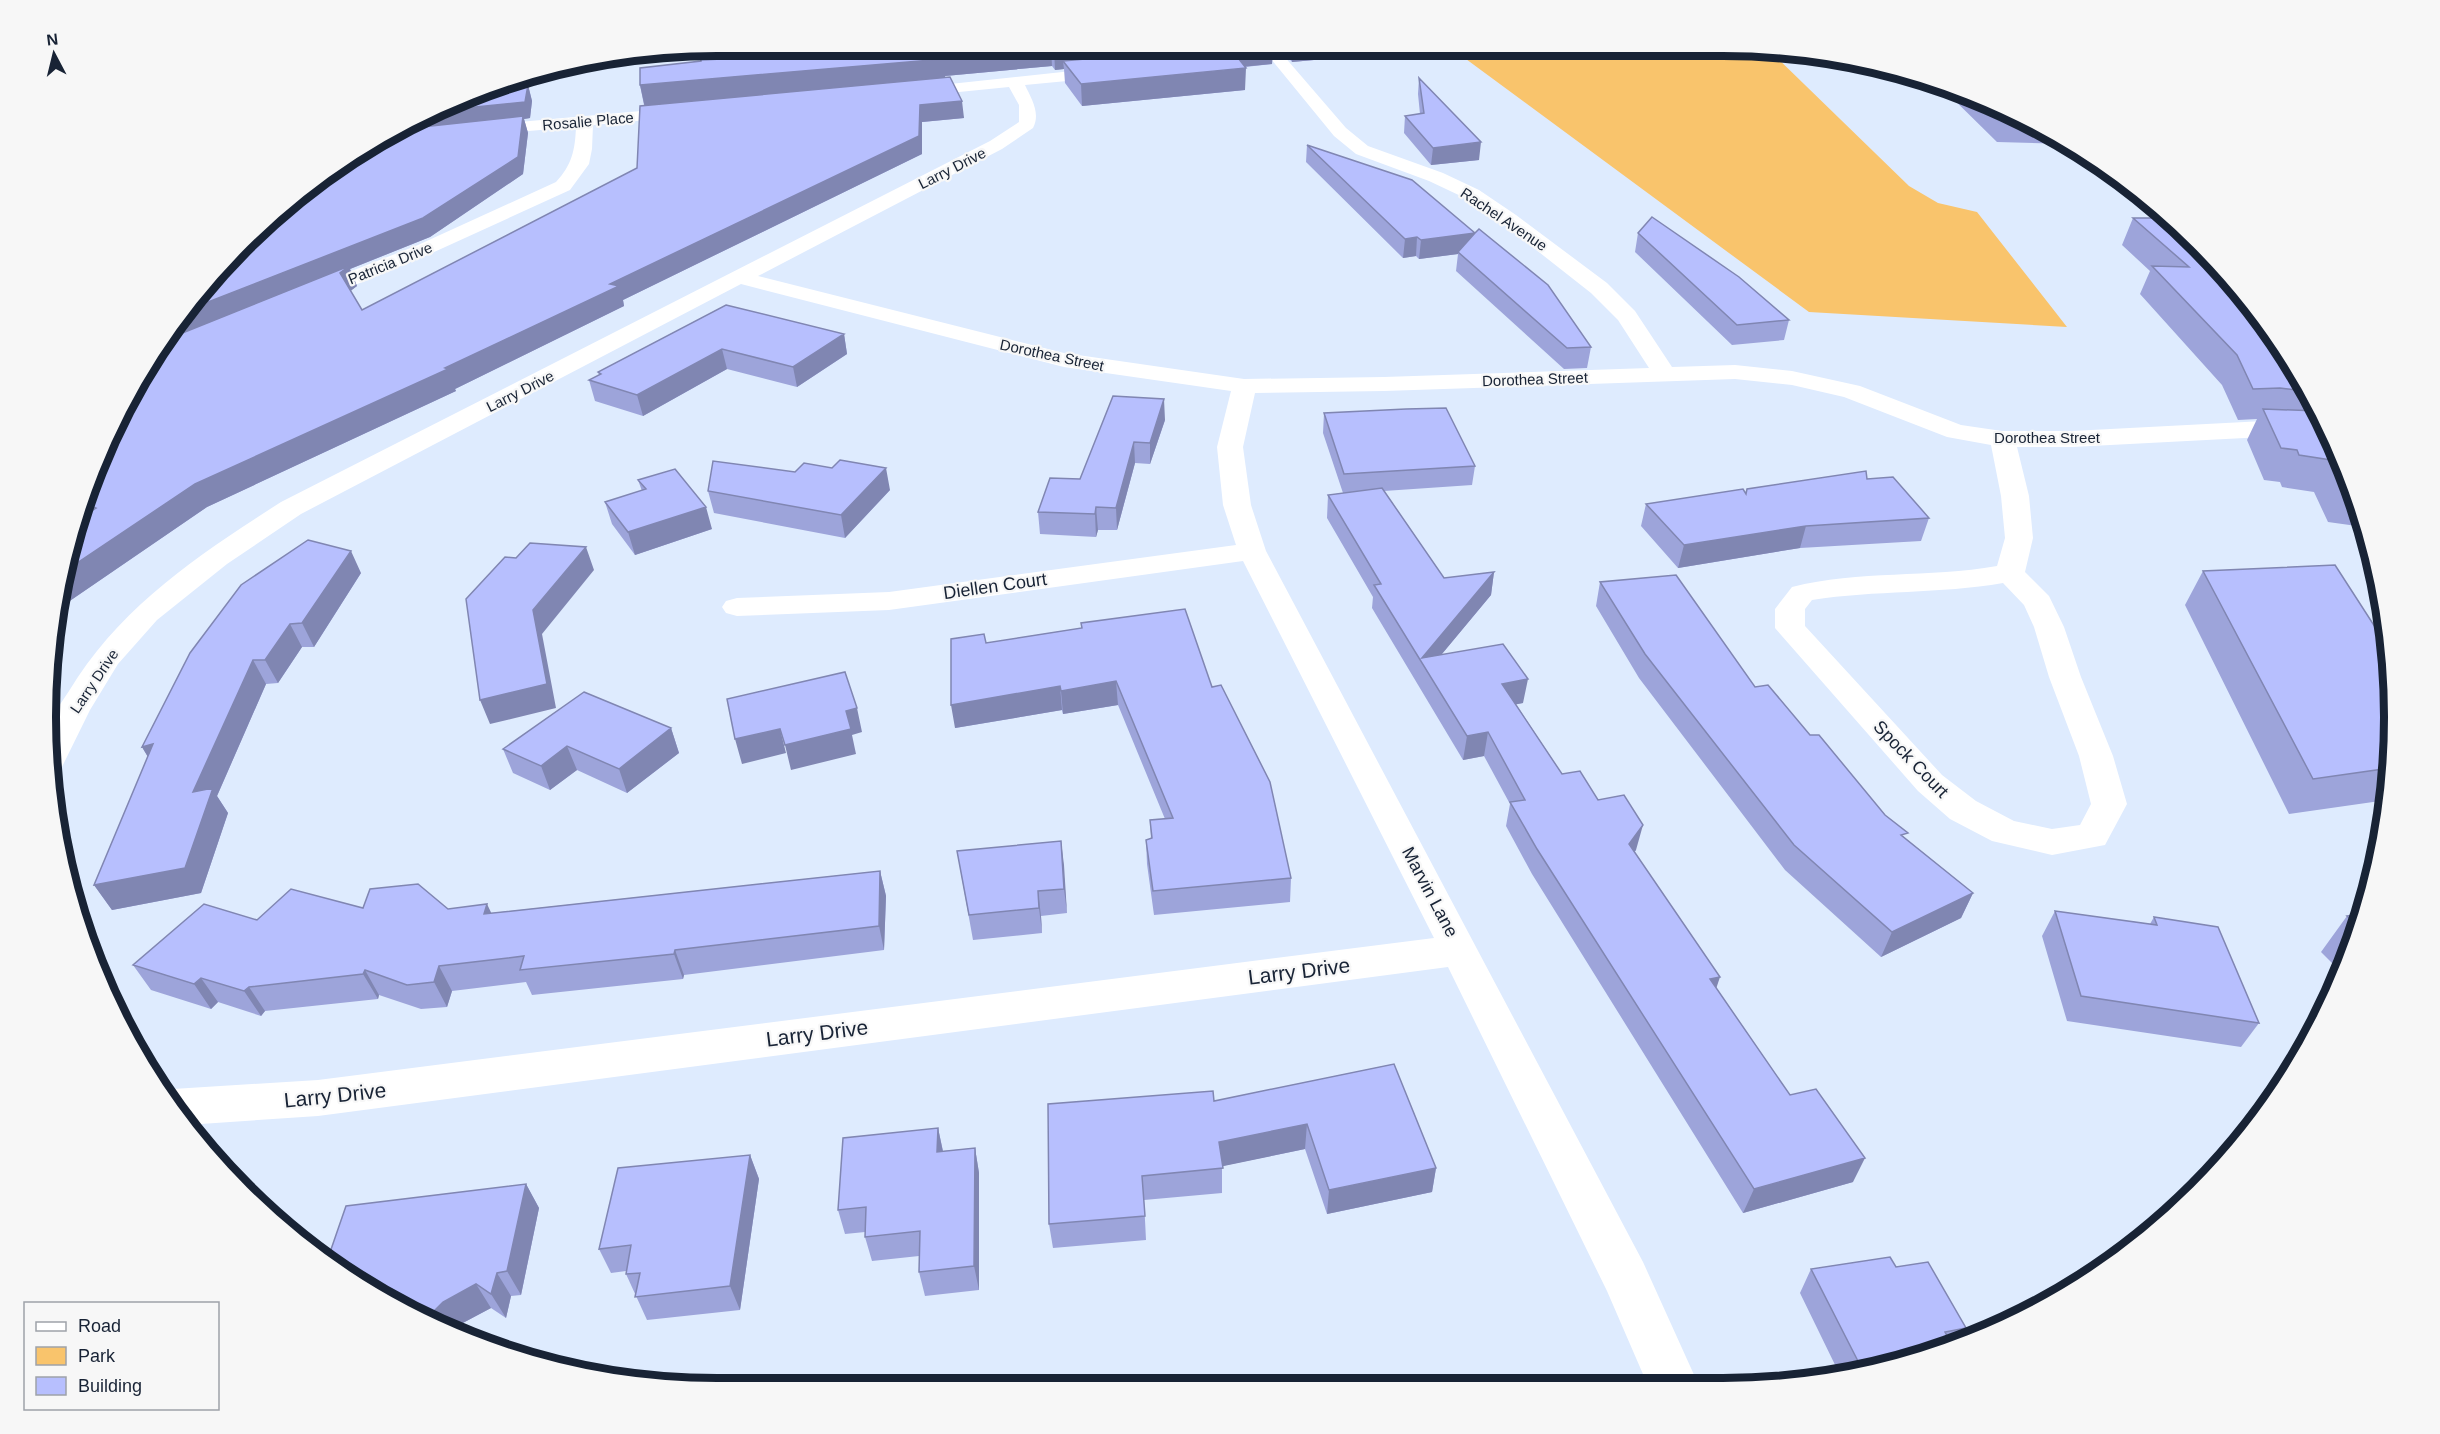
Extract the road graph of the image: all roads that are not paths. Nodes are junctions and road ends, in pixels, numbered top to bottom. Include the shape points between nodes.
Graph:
1 (1275, 55) edge
2 (1125, 70) edge
3 (1015, 82) junction
4 (887, 94) edge
5 (701, 111) edge
6 (585, 121) junction
7 (460, 133) edge
8 (741, 278) junction
9 (292, 303) edge
10 (1664, 373) junction
11 (1244, 386) junction
12 (2321, 434) edge
13 (2002, 440) junction
14 (1252, 551) junction
15 (2010, 573) junction
16 (737, 607) dead end
17 (57, 745) edge
18 (1460, 950) junction
19 (182, 1106) edge
20 (1671, 1378) edge

1 - 10 street, Rachel Avenue via 1340,132 1362,150 1472,194 1599,288 1627,316
2 - 3 street
3 - 4 street
3 - 8 street, Larry Drive via 1027,105 1026,124 996,145
5 - 6 street, Rosalie Place
6 - 7 street, Rosalie Place
6 - 9 street, Patricia Drive via 581,162 563,186
8 - 11 street, Dorothea Street via 1064,360
8 - 17 street, Larry Drive via 291,508 215,557 153,608 107,657
10 - 11 street, Dorothea Street
10 - 13 street, Dorothea Street via 1735,372 1792,378 1851,391 1956,432
11 - 14 street, Marvin Lane via 1230,447 1237,506
12 - 13 street, Dorothea Street via 2264,429
13 - 15 street via 2015,496 2019,538
14 - 16 street, Diellen Court via 889,601
14 - 18 street, Marvin Lane
15 - 15 street, Spock Court via 1973,581 1837,586 1802,593 1790,609 1790,627 1930,783 1963,810 2005,832 2052,842 2092,836 2109,804 2096,756 2042,610
18 - 19 street, Larry Drive via 318,1098
18 - 20 street, Marvin Lane via 1626,1278

